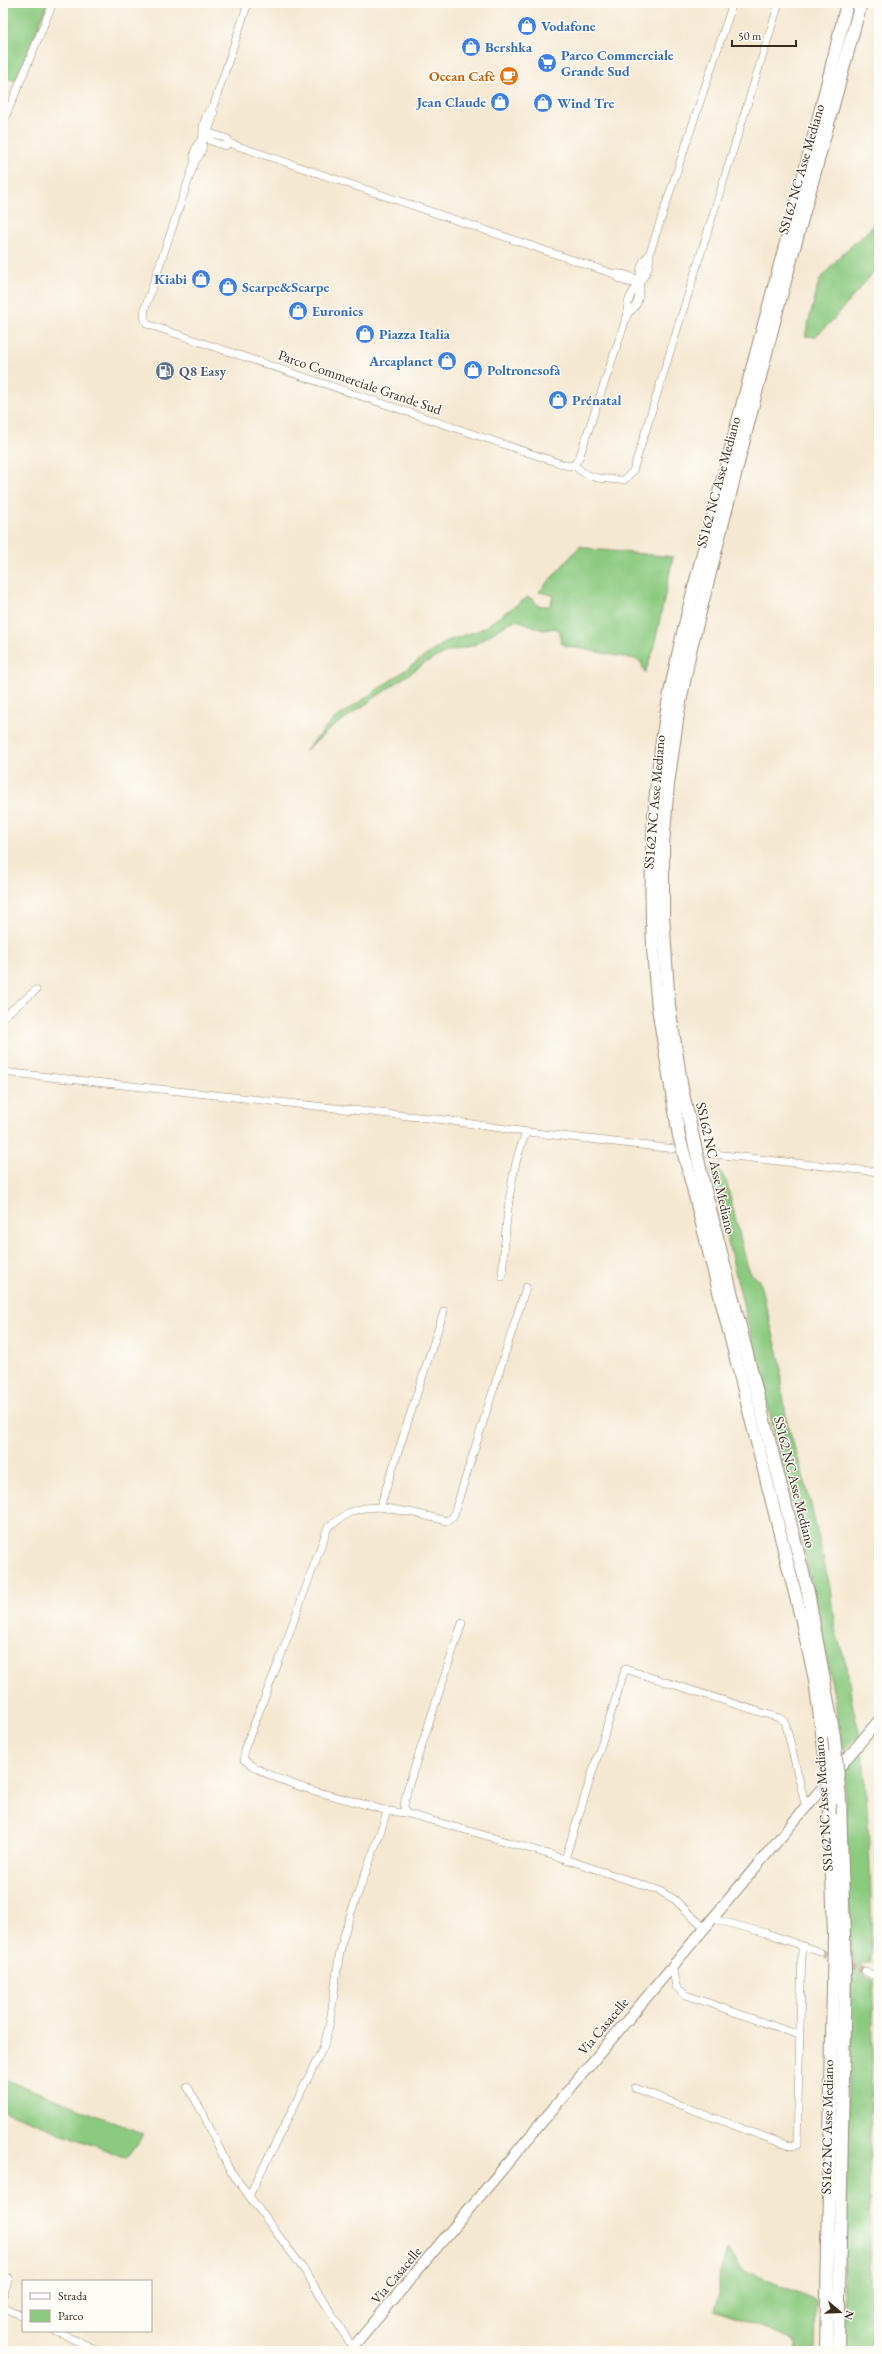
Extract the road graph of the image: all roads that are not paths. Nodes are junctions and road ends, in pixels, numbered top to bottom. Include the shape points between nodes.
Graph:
1 (53, 3) edge
2 (248, 3) edge
3 (733, 3) edge
4 (779, 3) edge
5 (847, 3) edge
6 (862, 3) edge
7 (3, 123) edge
8 (205, 135) junction
9 (640, 282) junction
10 (739, 439) junction
11 (574, 465) junction
12 (36, 990) dead end
13 (3, 1017) edge
14 (3, 1072) edge
15 (527, 1132) junction
16 (878, 1170) edge
17 (699, 1191) junction
18 (502, 1278) dead end
19 (526, 1287) dead end
20 (444, 1311) dead end
21 (380, 1507) junction
22 (462, 1623) dead end
23 (879, 1720) edge
24 (806, 1808) junction
25 (387, 1811) junction
26 (405, 1813) junction
27 (565, 1859) junction
28 (713, 1919) junction
29 (705, 1928) junction
30 (802, 1946) junction
31 (820, 1952) tunnel mouth
32 (672, 1965) junction
33 (865, 1971) tunnel mouth
34 (879, 1978) edge
35 (799, 2035) junction
36 (187, 2086) dead end
37 (635, 2088) dead end
38 (249, 2196) junction
39 (9, 2278) dead end
40 (3, 2296) edge
41 (3, 2307) edge
42 (22, 2316) edge
43 (57, 2332) edge
44 (353, 2350) edge
45 (99, 2351) edge
46 (826, 2351) edge
47 (838, 2351) edge

1 - 7 street
2 - 8 street, Parco Commerciale Grande Sud
3 - 9 street via 649,255 650,261
4 - 11 street via 633,471 624,480 593,478 582,474
5 - 10 highway, SS162 NC Asse Mediano
6 - 10 highway, SS162 NC Asse Mediano
8 - 9 street via 213,134 228,139 229,143 614,274 619,280 632,284
8 - 11 street, Parco Commerciale Grande Sud via 146,308 144,317 147,324 561,465
9 - 11 street via 634,310 628,313 579,458
10 - 17 highway, SS162 NC Asse Mediano, bridge via 706,566 678,713 657,858 663,916 664,1007 682,1090
12 - 13 street
14 - 15 street via 437,1119
15 - 16 street
15 - 18 street via 521,1142 512,1184
17 - 46 highway, SS162 NC Asse Mediano, bridge via 801,1617 814,1680 825,1756 830,1815 834,1949
17 - 47 highway, SS162 NC Asse Mediano, bridge via 808,1592 834,1736 840,1799 844,1971
19 - 21 street via 451,1520
20 - 21 street
21 - 25 street via 350,1512 328,1527 244,1750 244,1760 254,1768 304,1787
22 - 26 street via 407,1790
23 - 24 street, Via Casacelle
24 - 27 street via 785,1722 625,1669
24 - 28 street, Via Casacelle
25 - 26 street
25 - 38 street via 345,1933 335,1974 330,2027 319,2055
26 - 27 street
27 - 29 street via 658,1890 674,1898
28 - 29 street, Via Casacelle
28 - 30 street
29 - 32 street, Via Casacelle
30 - 31 street
30 - 35 street
32 - 35 street via 676,1987 686,1995
32 - 44 street, Via Casacelle
33 - 34 street
35 - 37 street via 798,2140 795,2147
36 - 38 street via 229,2169
38 - 44 street via 305,2271
39 - 40 street
41 - 42 street
43 - 45 street

